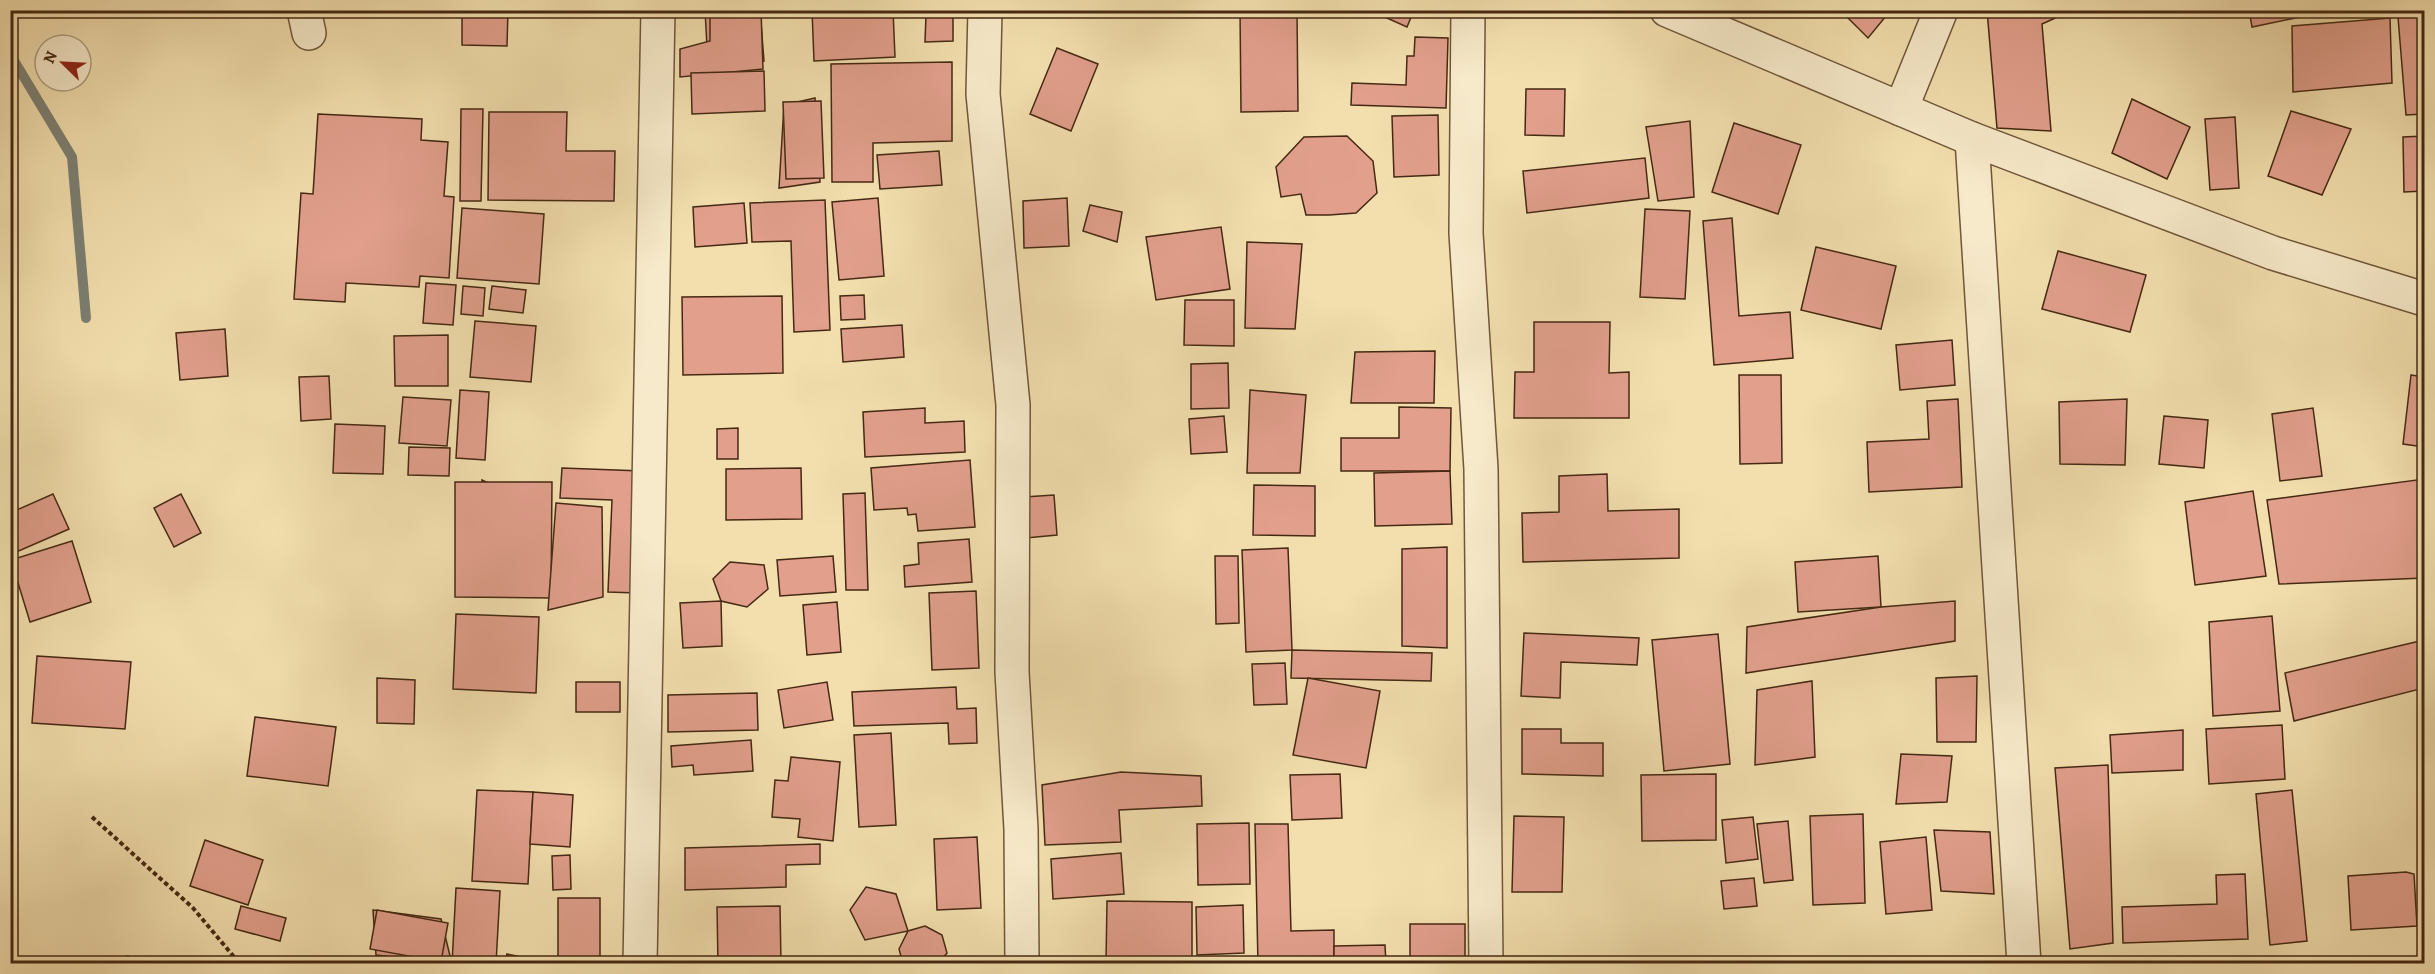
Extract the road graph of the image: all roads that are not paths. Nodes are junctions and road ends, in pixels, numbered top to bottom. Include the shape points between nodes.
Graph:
1 (658, 10) edge
2 (985, 10) edge
3 (1468, 10) edge
4 (1667, 10) edge
5 (1941, 10) edge
6 (1901, 109) junction
7 (1972, 139) junction
8 (2424, 299) edge
9 (640, 963) edge
10 (1022, 963) edge
11 (1486, 963) edge
12 (2024, 963) edge

1 - 9 street
2 - 10 street via 984,94 1013,405 1012,672 1021,829
3 - 11 street via 1466,233 1481,469
4 - 6 street
5 - 6 street
6 - 7 street
7 - 8 street via 2273,253
7 - 12 street

